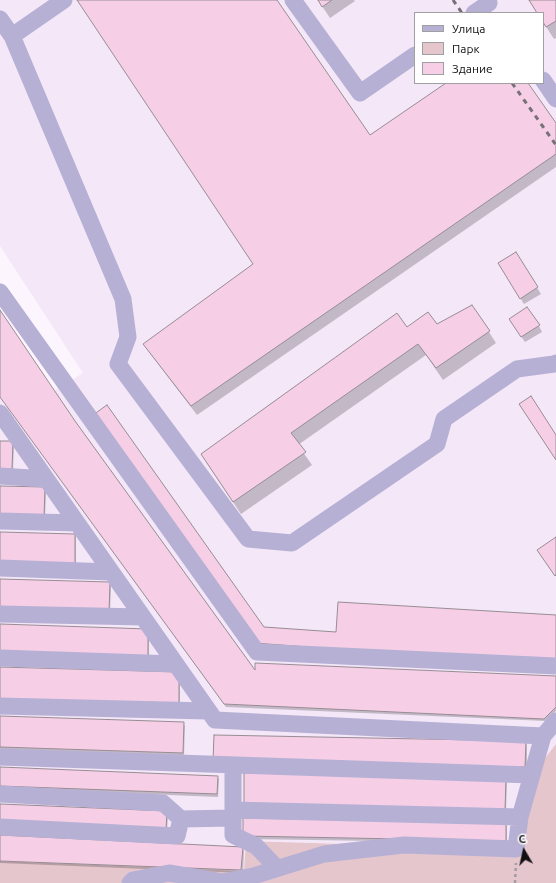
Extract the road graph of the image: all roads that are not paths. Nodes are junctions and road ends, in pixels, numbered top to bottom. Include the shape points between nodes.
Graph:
1 (64, 0) edge
2 (293, 0) edge
3 (490, 5) edge
4 (476, 12) edge
5 (0, 19) edge
6 (12, 36) junction
7 (414, 56) edge
8 (544, 81) edge
9 (556, 99) edge
10 (0, 292) edge
11 (556, 363) edge
12 (0, 413) edge
13 (6, 431) edge
14 (0, 476) edge
15 (46, 479) junction
16 (0, 521) edge
17 (77, 523) junction
18 (0, 568) edge
19 (111, 572) junction
20 (0, 614) edge
21 (143, 617) junction
22 (0, 658) edge
23 (175, 664) junction
24 (556, 666) edge
25 (0, 706) edge
26 (208, 711) junction
27 (556, 721) edge
28 (543, 736) junction
29 (0, 757) edge
30 (233, 765) junction
31 (532, 775) junction
32 (0, 794) edge
33 (233, 814) junction
34 (520, 817) junction
35 (181, 819) junction
36 (0, 828) edge
37 (277, 868) junction
38 (130, 883) edge

1 - 6 lane
2 - 7 lane via 360,93
3 - 4 lane
5 - 6 lane
6 - 11 lane via 123,299 128,337 118,364 248,539 292,543 437,444 444,419 517,368
8 - 9 lane
10 - 24 lane via 257,652
12 - 13 lane
13 - 15 lane
14 - 15 lane
15 - 17 lane
16 - 17 lane
17 - 19 lane
18 - 19 lane
19 - 21 lane
20 - 21 lane
21 - 23 lane
22 - 23 lane
23 - 26 lane
25 - 26 lane
26 - 28 lane via 215,720
27 - 28 lane
28 - 31 lane
29 - 30 lane
30 - 31 lane
30 - 33 lane
31 - 34 lane
32 - 35 lane via 163,803
33 - 34 lane
33 - 35 lane
33 - 37 lane via 233,835 256,846
34 - 37 lane via 516,848 404,845 324,854
35 - 36 lane via 177,836
37 - 38 lane via 222,882 169,874 133,880

